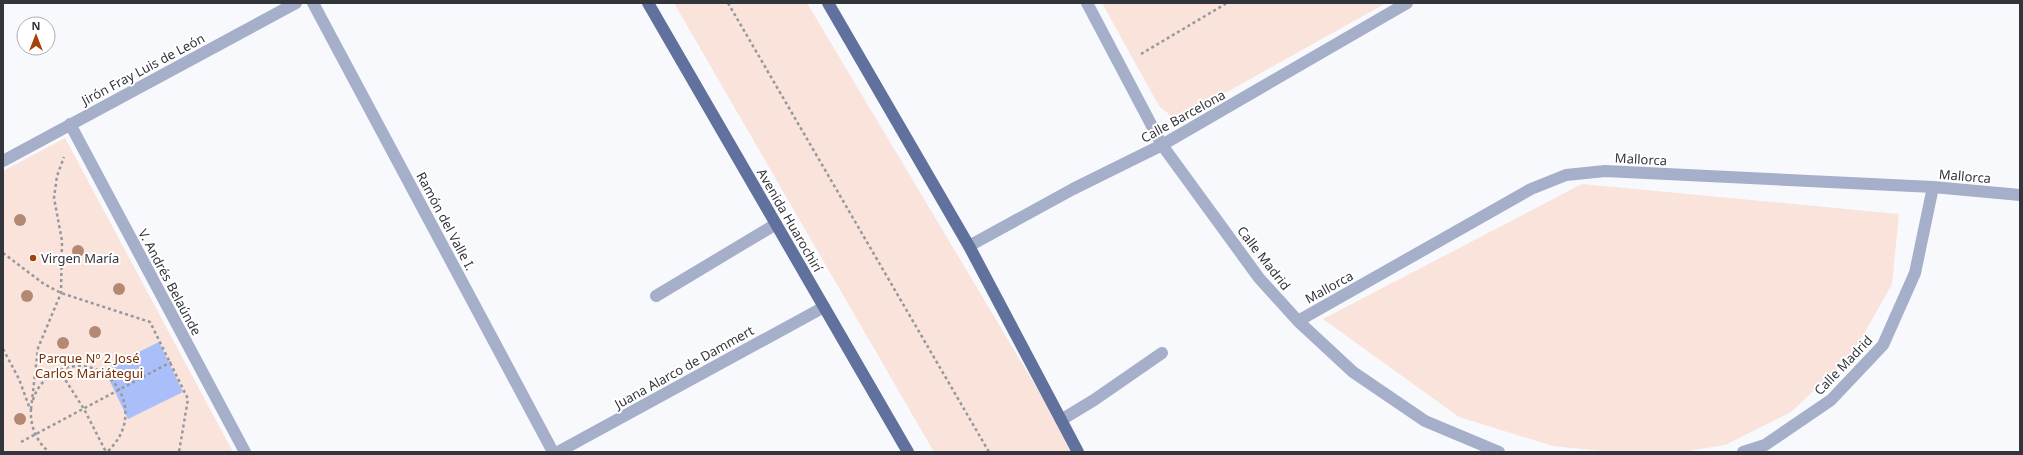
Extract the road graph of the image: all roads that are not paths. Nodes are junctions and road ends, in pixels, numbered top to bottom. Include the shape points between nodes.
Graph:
1 (296, 3) edge
2 (313, 3) edge
3 (648, 3) edge
4 (828, 3) edge
5 (1087, 3) edge
6 (1407, 3) edge
7 (70, 124) junction
8 (1162, 145) junction
9 (3, 160) edge
10 (1933, 187) junction
11 (2020, 195) edge
12 (776, 224) junction
13 (969, 246) junction
14 (656, 296) dead end
15 (824, 307) junction
16 (1298, 320) junction
17 (1162, 353) dead end
18 (1061, 420) junction
19 (245, 452) edge
20 (554, 452) edge
21 (558, 452) edge
22 (908, 452) edge
23 (1078, 452) edge
24 (1499, 452) edge
25 (1743, 452) edge

1 - 7 street, Jirón Fray Luis de León
2 - 20 street, Ramón del Valle I.
3 - 12 main road, Avenida Huarochirí
4 - 13 main road
5 - 8 street, Calle Madrid
6 - 8 street, Calle Barcelona
7 - 9 street, Jirón Fray Luis de León
7 - 19 street, V. Andrés Belaúnde
8 - 13 street, Calle Barcelona via 1073,189
8 - 16 street, Calle Madrid via 1259,278
10 - 11 street, Mallorca
10 - 16 street, Mallorca via 1605,171 1566,175 1531,188
10 - 25 street, Calle Madrid via 1915,273 1883,345 1831,400 1765,445
12 - 14 street
12 - 15 main road, Avenida Huarochirí
13 - 18 main road
15 - 21 street, Juana Alarco de Dammert
15 - 22 main road, Avenida Huarochirí
16 - 24 street, Calle Madrid via 1352,372 1425,421
17 - 18 street
18 - 23 main road

